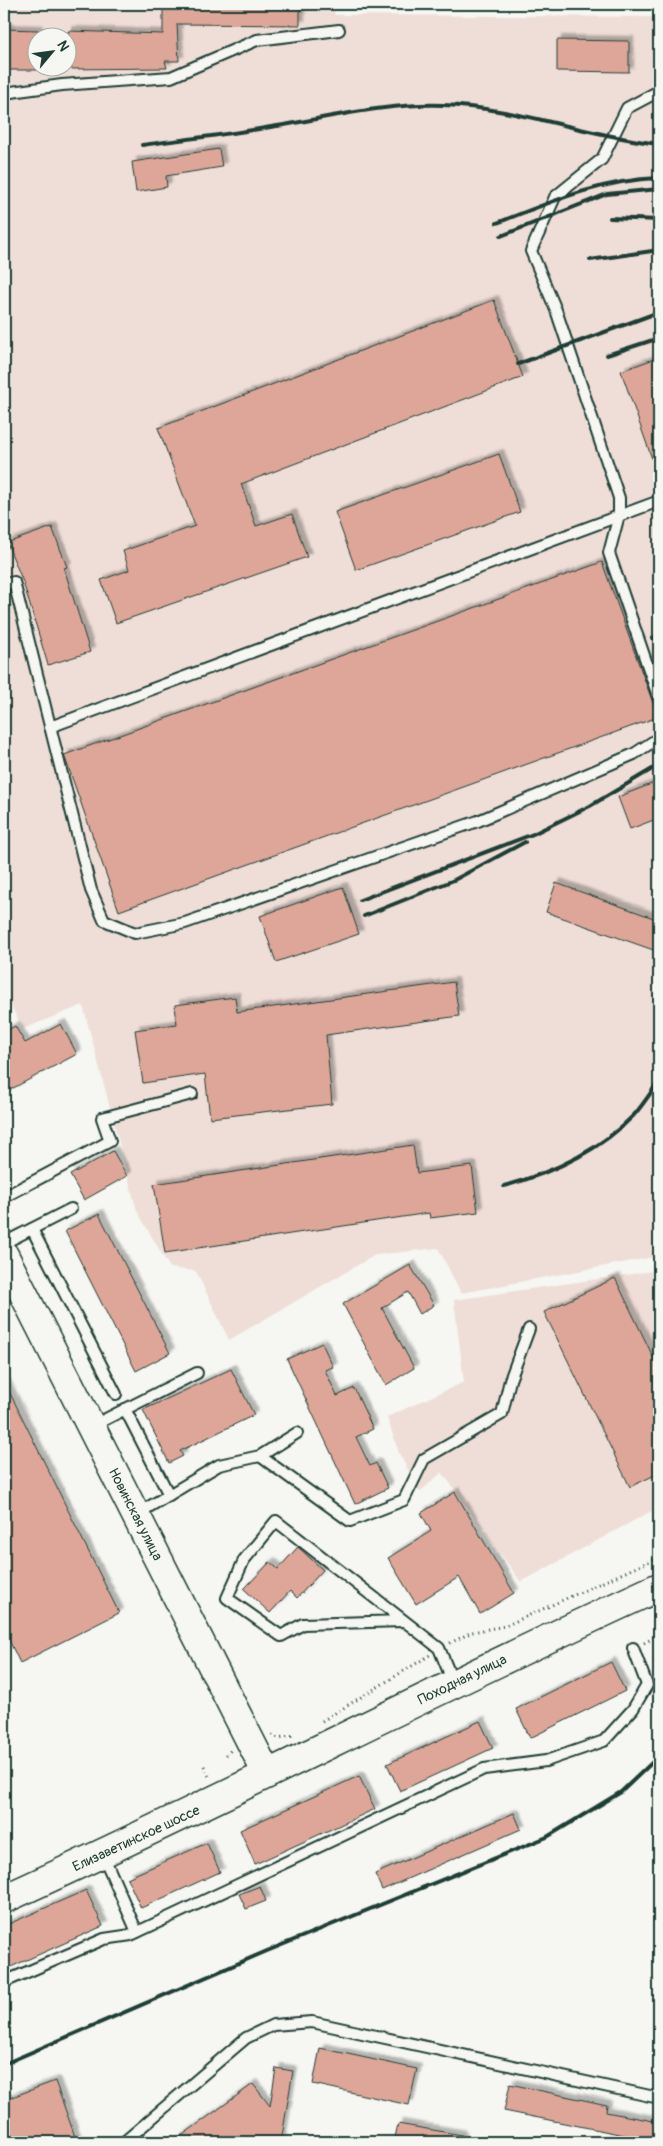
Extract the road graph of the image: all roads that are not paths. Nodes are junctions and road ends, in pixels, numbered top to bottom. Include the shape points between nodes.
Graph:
1 (339, 30) dead end
2 (659, 91) edge
3 (4, 93) edge
4 (659, 501) edge
5 (619, 515) junction
6 (4, 584) edge
7 (659, 700) edge
8 (50, 726) junction
9 (659, 735) edge
10 (192, 1094) dead end
11 (4, 1197) edge
12 (71, 1209) dead end
13 (32, 1229) junction
14 (4, 1243) edge
15 (4, 1255) edge
16 (530, 1329) dead end
17 (197, 1373) dead end
18 (116, 1394) dead end
19 (125, 1409) junction
20 (91, 1426) junction
21 (297, 1433) dead end
22 (260, 1456) junction
23 (169, 1495) junction
24 (136, 1515) junction
25 (659, 1587) edge
26 (402, 1621) junction
27 (633, 1648) dead end
28 (453, 1683) junction
29 (267, 1774) junction
30 (102, 1854) junction
31 (4, 1898) edge
32 (137, 1932) junction
33 (4, 1982) edge
34 (659, 2098) edge
35 (124, 2142) edge

1 - 3 lane via 257,40 171,77
2 - 5 lane via 627,108 602,159 555,197 531,251 556,310 619,498
4 - 5 lane
5 - 7 lane via 609,553
5 - 8 lane
6 - 8 lane via 14,582
8 - 9 lane via 90,890 104,920 135,933 184,923 478,821 634,754 658,739
10 - 11 lane via 102,1118 110,1141
12 - 13 lane
13 - 14 lane
13 - 18 lane
15 - 20 main road, Новинская улица
16 - 22 lane via 510,1380 502,1414 424,1459 404,1500 350,1521
17 - 19 lane
19 - 20 lane
19 - 23 lane
20 - 24 main road, Новинская улица
21 - 22 lane
22 - 23 lane via 218,1465
23 - 24 lane
24 - 29 main road, Новинская улица
25 - 28 main road, Походная улица
26 - 26 lane via 304,1624 281,1636 227,1598 244,1560 276,1521
26 - 28 lane via 439,1648
27 - 32 lane via 648,1685 633,1709 604,1741 546,1761 484,1769
28 - 29 main road, Походная улица
29 - 30 main road, Елизаветинское шоссе
30 - 31 main road, Елизаветинское шоссе
30 - 32 lane
32 - 33 lane via 104,1939
34 - 35 lane via 312,2022 273,2025 246,2038

